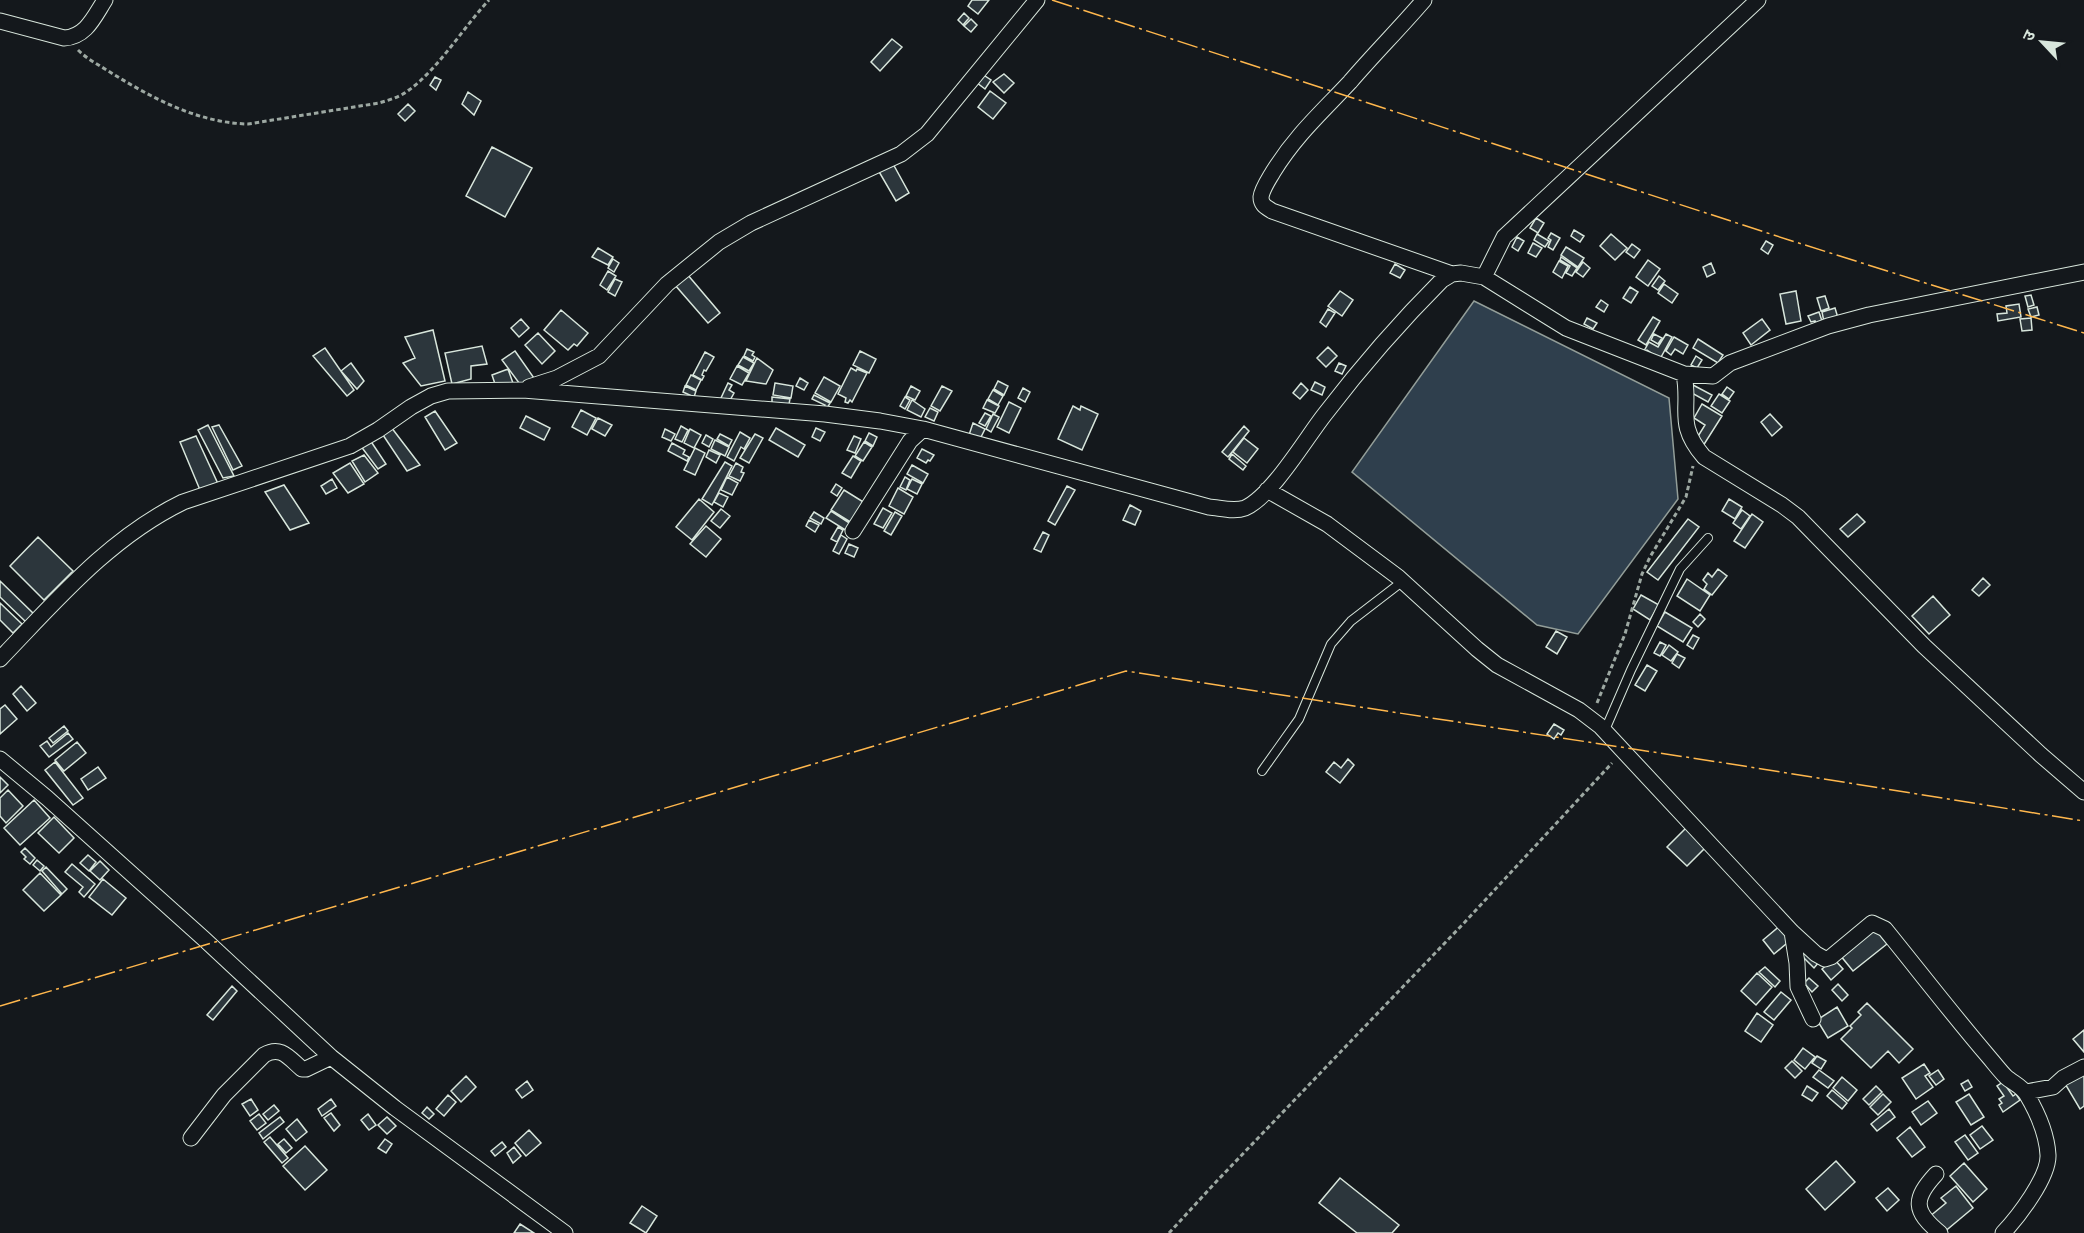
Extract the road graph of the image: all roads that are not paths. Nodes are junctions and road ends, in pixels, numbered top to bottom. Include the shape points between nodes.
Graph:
1 (105, 0) edge
2 (1037, 0) edge
3 (1424, 0) edge
4 (1758, 0) edge
5 (0, 21) edge
6 (2084, 272) edge
7 (1452, 274) junction
8 (1484, 276) junction
9 (1684, 374) junction
10 (523, 390) junction
11 (923, 429) junction
12 (1267, 490) junction
13 (853, 531) dead end
14 (1708, 538) dead end
15 (1403, 581) junction
16 (0, 659) edge
17 (1605, 730) junction
18 (0, 759) edge
19 (1263, 771) dead end
20 (2084, 792) edge
21 (1792, 932) junction
22 (1813, 1019) dead end
23 (331, 1057) junction
24 (2084, 1067) edge
25 (2026, 1092) junction
26 (191, 1138) dead end
27 (1936, 1174) dead end
28 (565, 1233) edge
29 (1940, 1233) edge
30 (2003, 1233) edge

1 - 5 street via 81,34 72,38
2 - 10 street via 927,134 907,149 719,242 667,284 599,356
3 - 7 street via 1292,144 1268,181 1261,200 1272,211
4 - 8 street via 1504,237
6 - 9 street via 1869,315 1730,363 1713,376
7 - 8 street
7 - 12 street via 1425,297 1373,355
8 - 9 street via 1566,328
9 - 20 street via 1685,417 1696,448 1798,517 1924,646
10 - 11 street via 825,414
10 - 16 street via 431,396 350,446 183,502 161,513 126,535 92,564
11 - 12 street via 1209,507 1245,508
11 - 13 street via 910,441
12 - 15 street via 1327,524
14 - 17 lane via 1680,569
15 - 17 street via 1497,665
15 - 19 lane via 1351,621 1331,644 1302,713
17 - 21 street
18 - 23 street
21 - 22 street via 1798,987
21 - 25 street via 1824,959 1872,924 1885,929 2006,1077
23 - 26 street via 302,1069 281,1052 270,1051 224,1095
23 - 28 street
24 - 25 street via 2053,1087
25 - 30 street via 2048,1157 2035,1190
27 - 29 street via 1924,1186 1918,1200 1922,1214

